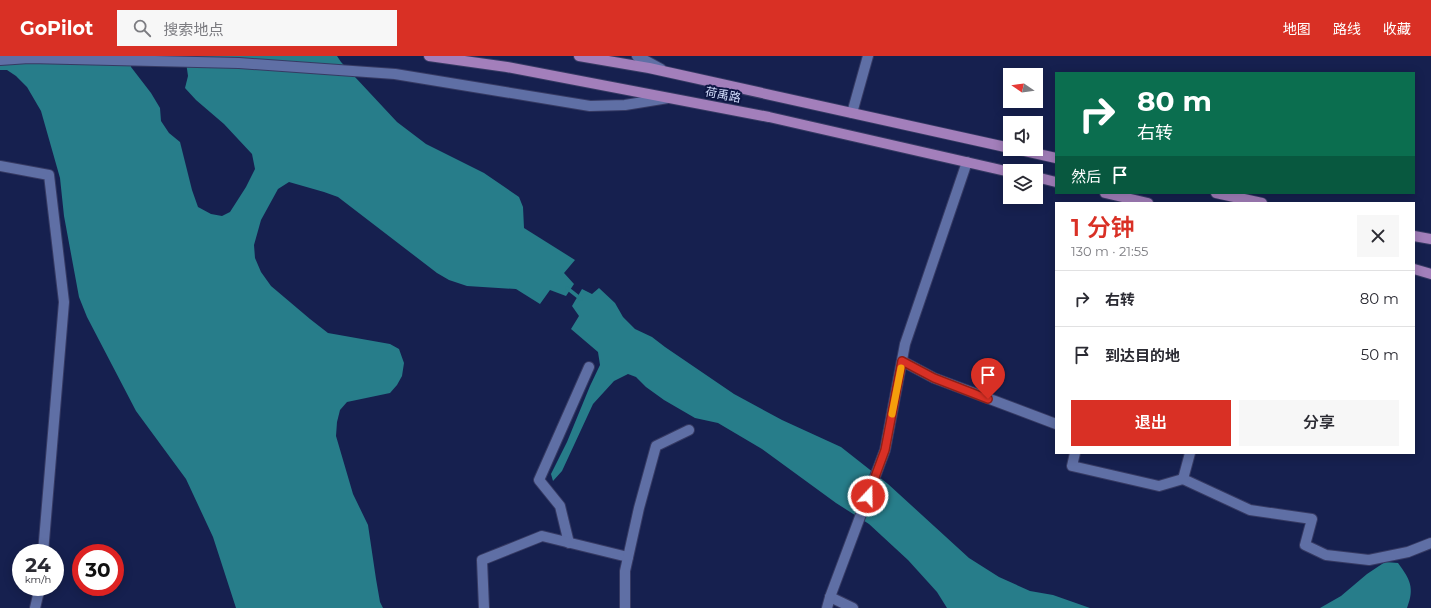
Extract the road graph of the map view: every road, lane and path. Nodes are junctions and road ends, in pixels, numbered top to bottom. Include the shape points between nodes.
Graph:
1 (429, 56) edge
2 (579, 56) edge
3 (638, 56) edge
4 (868, 56) edge
5 (0, 60) edge
6 (664, 72) junction
7 (670, 98) junction
8 (852, 113) junction
9 (1003, 146) edge
10 (1043, 155) edge
11 (1055, 158) edge
12 (967, 162) junction
13 (0, 166) edge
14 (1003, 170) edge
15 (1043, 179) edge
16 (1055, 182) edge
17 (1109, 194) edge
18 (1221, 194) edge
19 (1144, 202) edge
20 (1257, 202) edge
21 (1415, 236) edge
22 (1431, 239) edge
23 (1415, 269) edge
24 (1431, 274) edge
25 (902, 361) junction
26 (589, 367) dead end
27 (1055, 424) edge
28 (689, 430) dead end
29 (1075, 454) edge
30 (1190, 454) edge
31 (1183, 479) junction
32 (569, 542) junction
33 (1431, 542) edge
34 (44, 544) edge
35 (628, 556) junction
36 (38, 596) edge
37 (830, 597) junction
38 (35, 608) edge
39 (484, 608) edge
40 (625, 608) edge
41 (827, 608) edge
42 (853, 608) edge

1 - 7 main road, 荷禹路 via 507,67
2 - 6 main road, 荷禹路
3 - 6 street
4 - 8 street
5 - 7 street via 29,58 239,63 395,74 590,106 625,105
6 - 8 main road, 荷禹路
7 - 12 main road, 荷禹路
8 - 9 main road, 荷禹路
10 - 11 main road
12 - 14 main road, 荷禹路
12 - 25 street via 905,344
13 - 34 street via 50,175 64,302
15 - 16 main road
17 - 19 main road
18 - 20 main road
21 - 22 main road
23 - 24 main road
25 - 27 street via 934,378
25 - 37 street via 885,450
26 - 32 street via 539,480 560,506
28 - 35 street via 656,446
29 - 31 street via 1072,466 1159,486
30 - 31 street
31 - 33 street via 1250,510 1312,519 1305,545 1326,555 1369,560 1408,552
32 - 35 street
32 - 39 street via 542,536 482,560
35 - 40 street via 624,571
36 - 38 street
37 - 41 street
37 - 42 street

